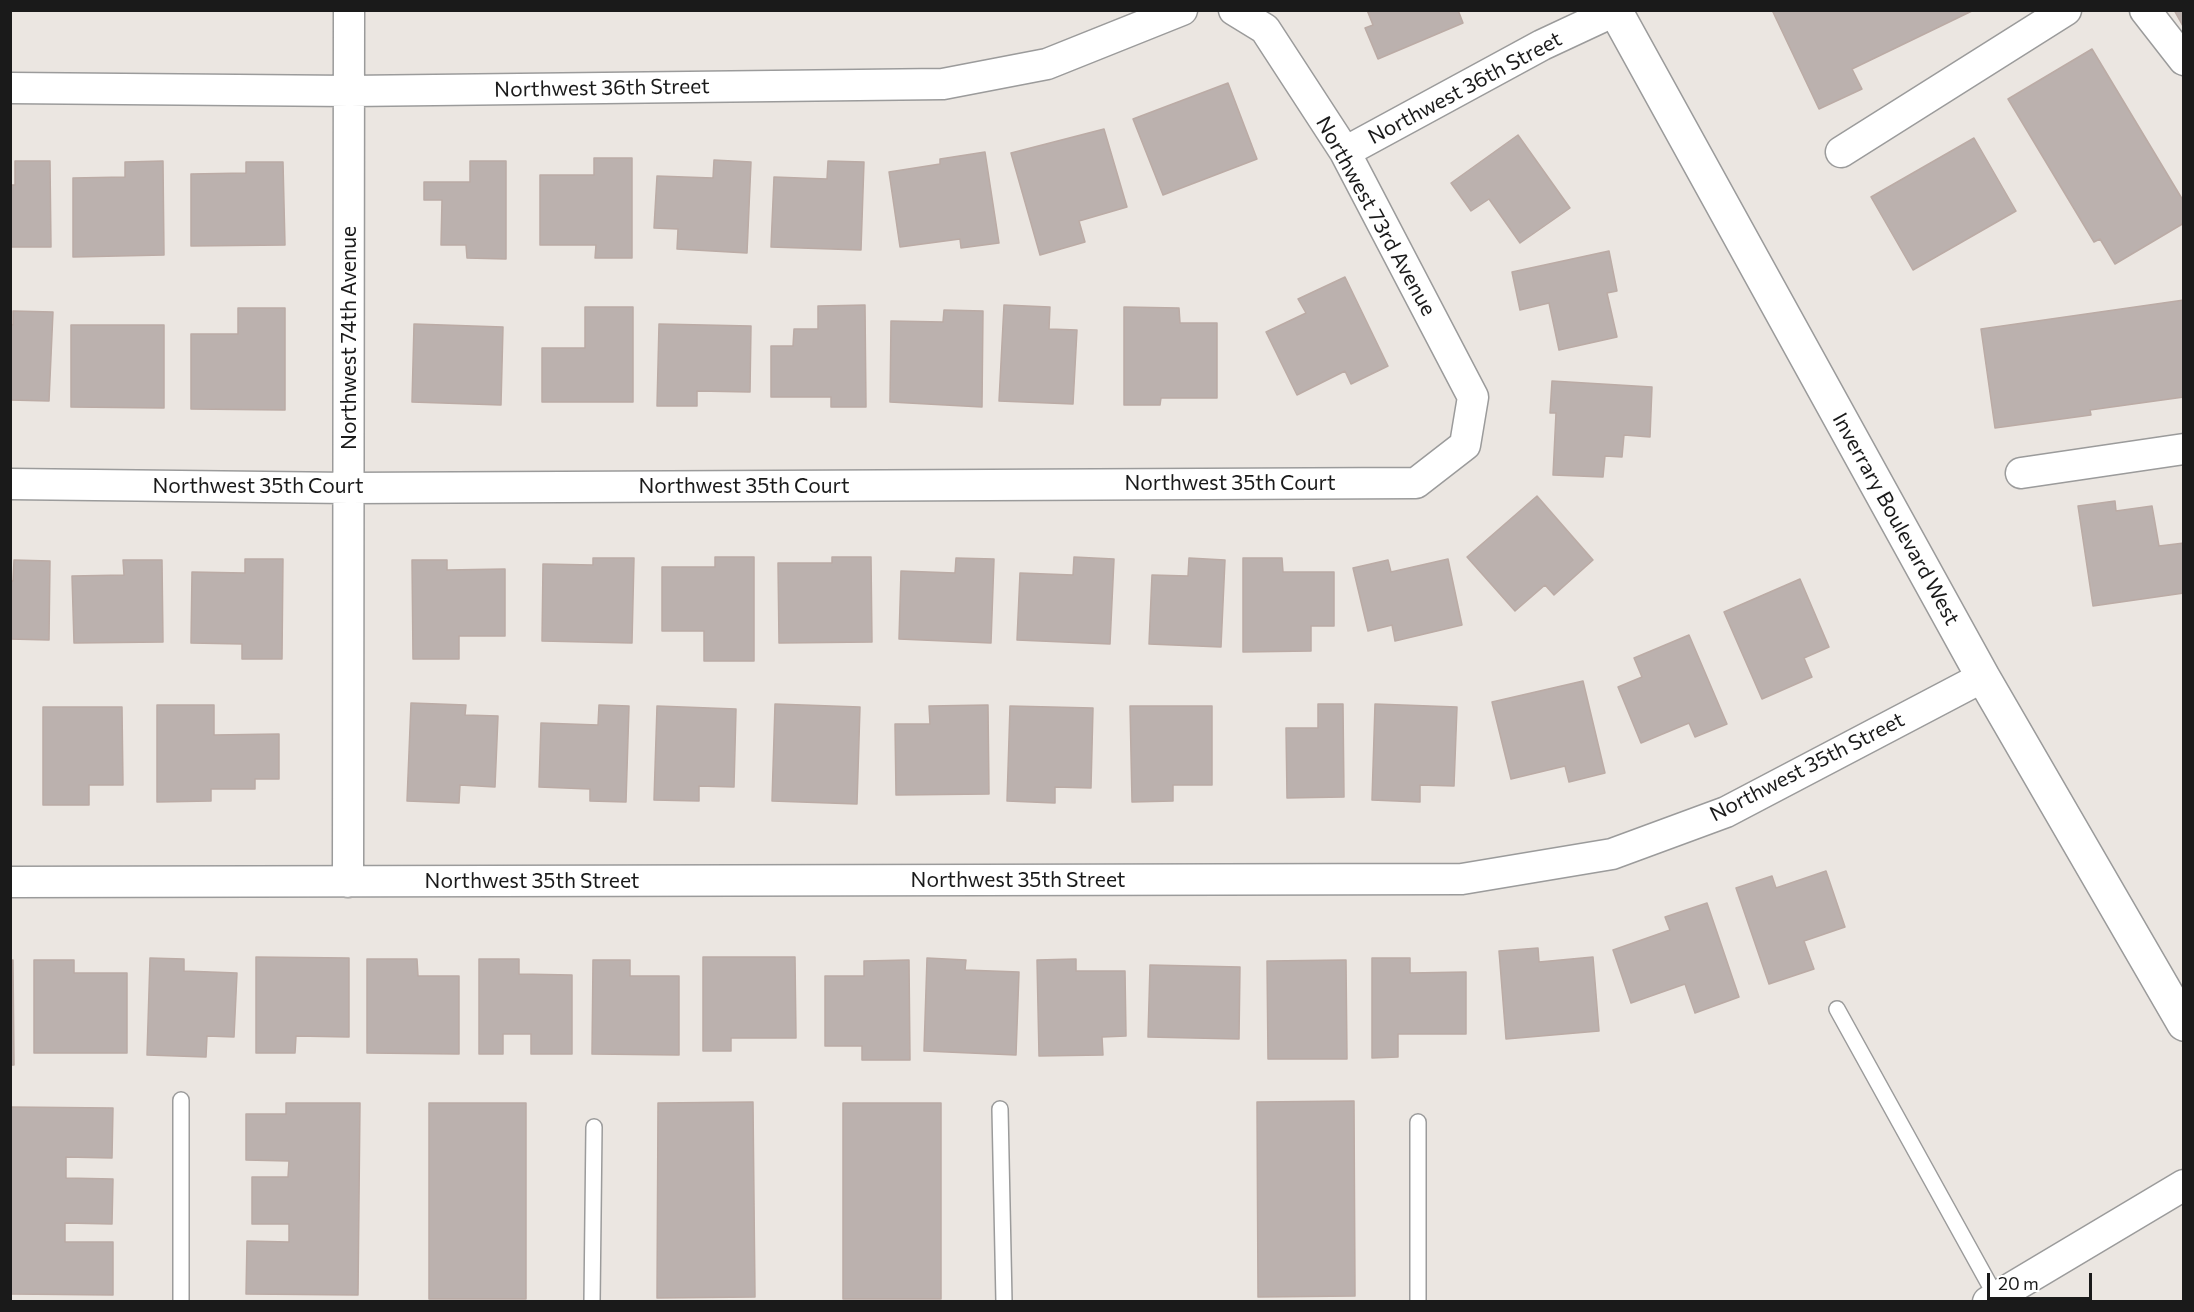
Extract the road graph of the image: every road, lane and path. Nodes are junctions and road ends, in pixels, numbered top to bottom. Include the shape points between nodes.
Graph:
1 (349, 10) edge
2 (1182, 10) edge
3 (1234, 10) edge
4 (2066, 10) edge
5 (2145, 10) edge
6 (1616, 11) edge
7 (2184, 60) edge
8 (10, 88) edge
9 (350, 91) junction
10 (1345, 152) junction
11 (1841, 152) dead end
12 (1466, 445) joint
13 (2184, 449) edge
14 (2020, 473) dead end
15 (10, 484) edge
16 (349, 488) junction
17 (1983, 677) junction
18 (10, 882) edge
19 (348, 882) junction
20 (1837, 1009) dead end
21 (2184, 1024) edge
22 (181, 1100) dead end
23 (1000, 1109) dead end
24 (1418, 1122) dead end
25 (594, 1127) dead end
26 (2184, 1185) edge
27 (1995, 1300) edge
28 (181, 1302) edge
29 (592, 1302) edge
30 (1004, 1302) edge
31 (1418, 1302) edge

1 - 9 street, Northwest 74th Avenue
2 - 9 street, Northwest 36th Street via 1047,64 943,84
3 - 10 street, Northwest 73rd Avenue via 1265,29
4 - 11 street
5 - 7 street
6 - 10 street, Northwest 36th Street via 1542,45
6 - 17 street, Inverrary Boulevard West
8 - 9 street, Northwest 36th Street
9 - 16 street, Northwest 74th Avenue
10 - 12 street, Northwest 73rd Avenue via 1473,397
12 - 16 street, Northwest 35th Court via 1416,483
13 - 14 street
15 - 16 street, Northwest 35th Court
16 - 19 street, Northwest 74th Avenue
17 - 19 street, Northwest 35th Street via 1726,812 1612,854 1461,879
17 - 21 street, Inverrary Boulevard West
18 - 19 street, Northwest 35th Street
20 - 27 lane
22 - 28 lane
23 - 30 lane
24 - 31 lane
25 - 29 lane
26 - 27 street

